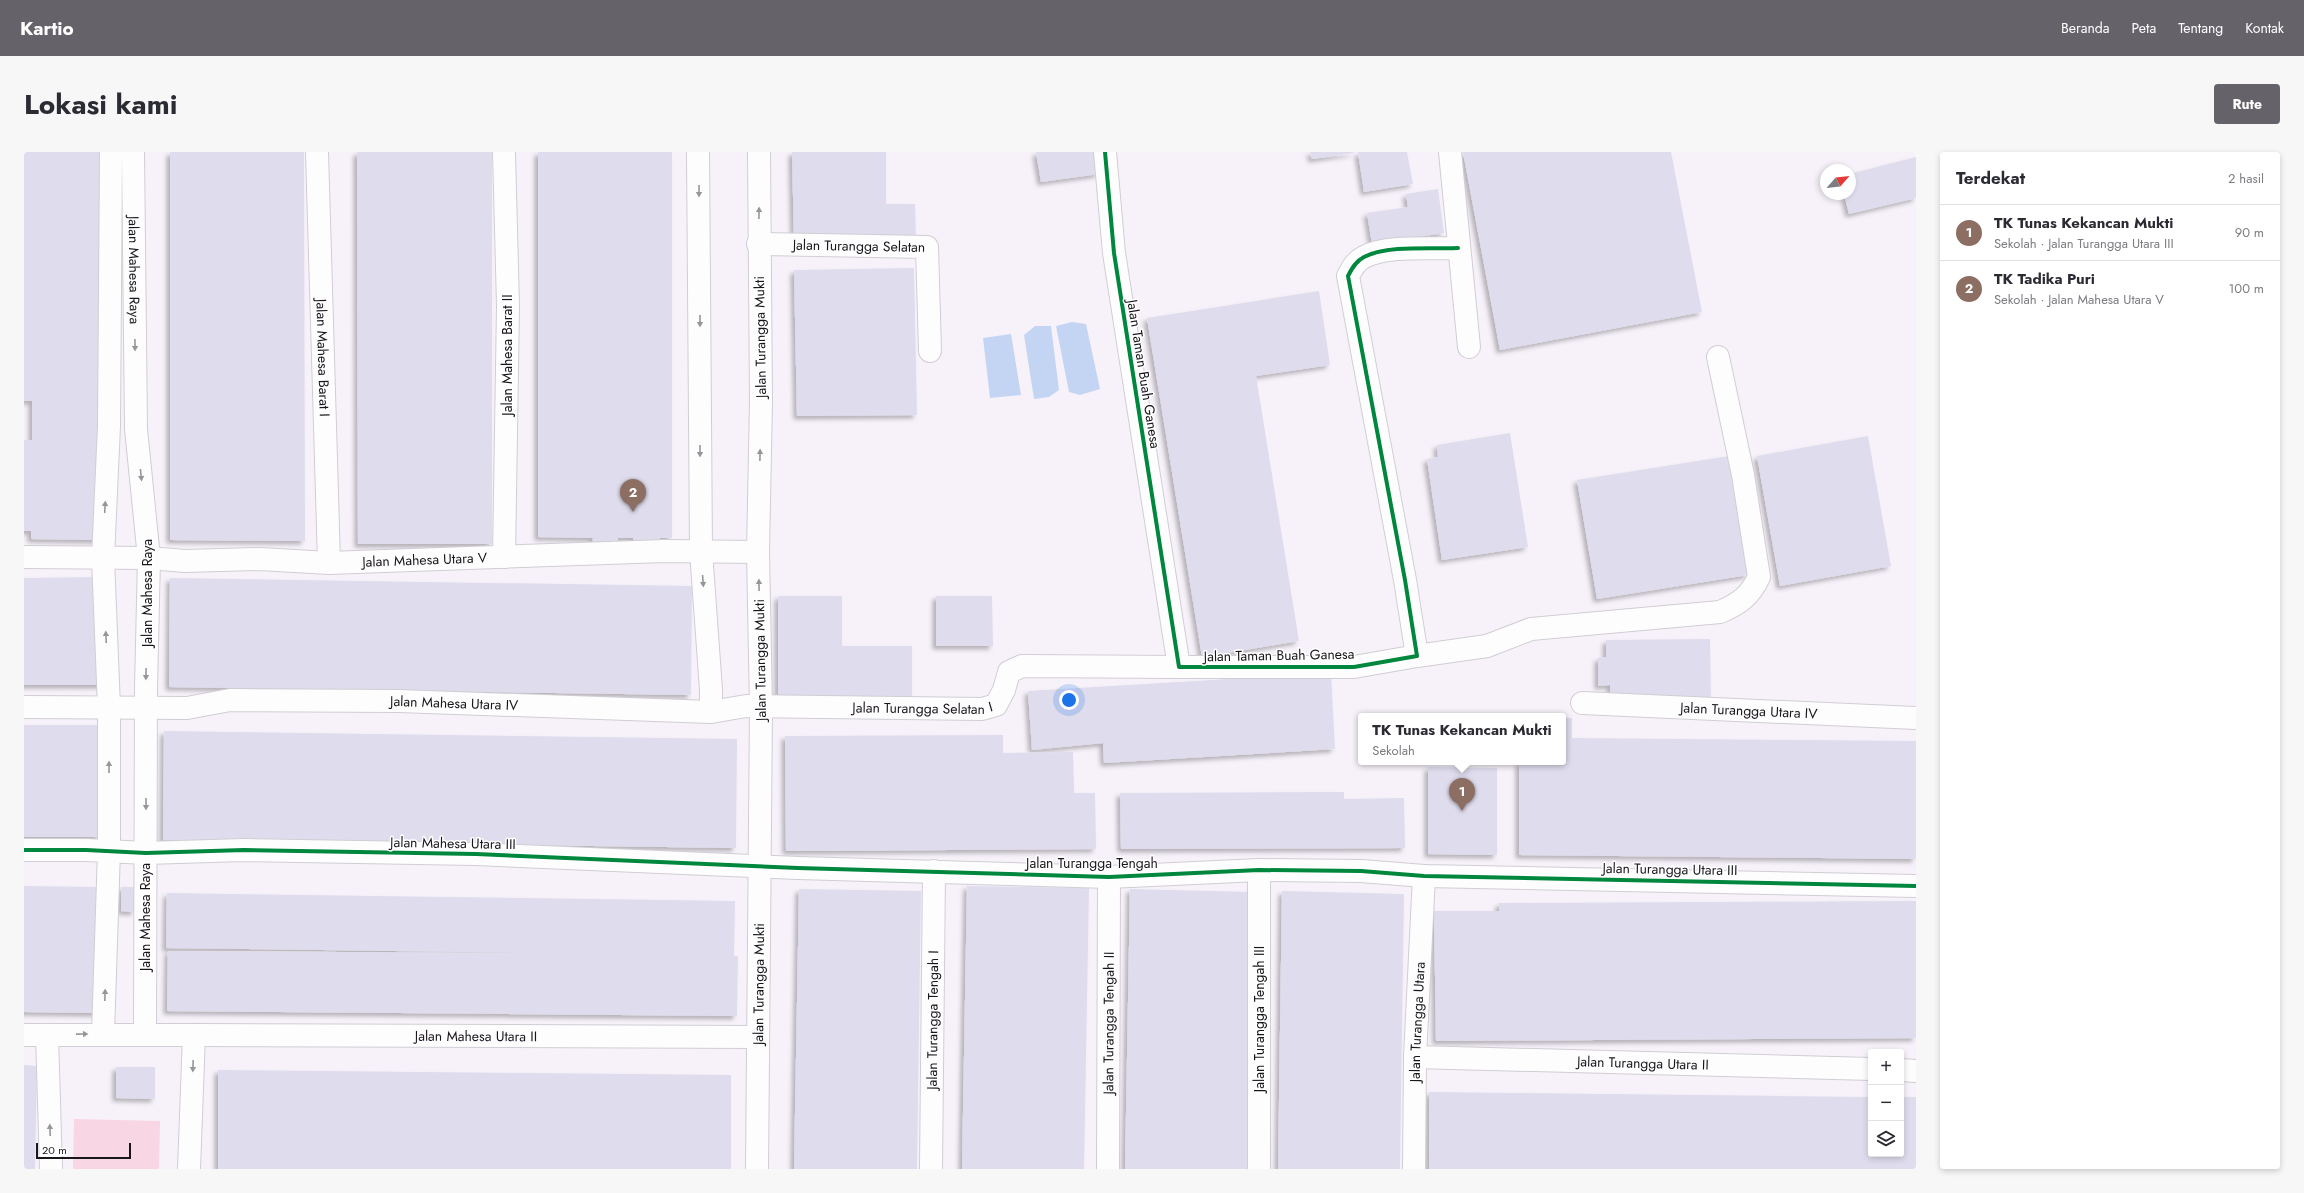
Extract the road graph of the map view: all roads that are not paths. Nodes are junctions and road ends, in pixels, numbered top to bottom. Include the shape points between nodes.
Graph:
1 (111, 152) edge
2 (133, 152) edge
3 (317, 152) edge
4 (504, 152) edge
5 (698, 152) edge
6 (760, 152) edge
7 (1105, 152) edge
8 (1450, 152) edge
9 (111, 196) junction
10 (134, 196) junction
11 (758, 244) junction
12 (1458, 248) junction
13 (1468, 348) dead end
14 (930, 351) dead end
15 (1718, 357) dead end
16 (109, 426) junction
17 (136, 429) junction
18 (701, 552) junction
19 (758, 552) junction
20 (24, 557) edge
21 (504, 557) junction
22 (103, 558) junction
23 (149, 558) junction
24 (329, 563) junction
25 (1417, 656) junction
26 (1179, 667) junction
27 (1582, 703) dead end
28 (24, 707) edge
29 (147, 707) junction
30 (109, 708) junction
31 (761, 708) junction
32 (711, 712) junction
33 (1916, 718) edge
34 (24, 850) edge
35 (109, 850) junction
36 (146, 853) junction
37 (760, 866) junction
38 (1259, 870) junction
39 (934, 871) junction
40 (1424, 876) junction
41 (1109, 877) junction
42 (1916, 886) edge
43 (104, 1034) junction
44 (144, 1034) junction
45 (24, 1035) edge
46 (47, 1035) junction
47 (194, 1035) junction
48 (758, 1037) junction
49 (1415, 1056) junction
50 (1868, 1069) edge
51 (1904, 1070) edge
52 (1916, 1071) edge
53 (51, 1169) edge
54 (189, 1169) edge
55 (757, 1169) edge
56 (930, 1169) edge
57 (1108, 1169) edge
58 (1259, 1169) edge
59 (1414, 1169) edge

1 - 9 street, Jalan Mahesa Raya
2 - 10 street, Jalan Mahesa Raya
3 - 24 street, Jalan Mahesa Barat I
4 - 21 street, Jalan Mahesa Barat II via 508,306
5 -> 18 street
11 -> 6 street, Jalan Turangga Mukti
7 - 26 street, Jalan Taman Buah Ganesa via 1114,253
8 - 12 street
9 - 10 street
9 - 16 street, Jalan Mahesa Raya
10 -> 17 street, Jalan Mahesa Raya
11 - 14 street, Jalan Turangga Selatan via 927,247
19 -> 11 street, Jalan Turangga Mukti via 761,401
12 - 13 street
12 - 25 street via 1380,251 1352,266 1348,276
15 - 25 street, Jalan Taman Buah Ganesa via 1743,475 1759,577 1752,590 1738,605 1720,612 1531,629 1487,646
16 - 17 street
22 -> 16 street, Jalan Mahesa Raya
17 -> 23 street, Jalan Mahesa Raya
18 - 19 street, Jalan Mahesa Utara V
18 - 21 street, Jalan Mahesa Utara V
18 -> 32 street
31 -> 19 street, Jalan Turangga Mukti
20 - 22 street, Jalan Mahesa Utara V
21 - 24 street, Jalan Mahesa Utara V
22 - 23 street, Jalan Mahesa Utara V
30 -> 22 street, Jalan Mahesa Raya
23 - 24 street, Jalan Mahesa Utara V
23 -> 29 street, Jalan Mahesa Raya
25 - 26 street, Jalan Taman Buah Ganesa via 1354,667
26 - 31 street, Jalan Turangga Selatan I via 1022,666 1010,672 996,705 982,709
27 - 33 street, Jalan Turangga Utara IV
28 - 30 street, Jalan Mahesa Utara IV
29 - 30 street, Jalan Mahesa Utara IV
29 - 32 street, Jalan Mahesa Utara IV via 186,708 230,700 392,701
29 -> 36 street, Jalan Mahesa Raya
35 -> 30 street, Jalan Mahesa Raya
31 - 32 street, Jalan Mahesa Utara IV via 746,706
31 - 37 street, Jalan Turangga Mukti
34 - 35 street, Jalan Mahesa Utara III
35 - 36 street, Jalan Mahesa Utara III
43 -> 35 street, Jalan Mahesa Raya
36 - 37 street, Jalan Mahesa Utara III via 244,850 469,853
36 - 44 street, Jalan Mahesa Raya
37 - 39 street, Jalan Turangga Tengah
37 - 48 street, Jalan Turangga Mukti
38 - 40 street, Jalan Turangga Tengah via 1361,871
38 - 41 street, Jalan Turangga Tengah
38 - 58 street, Jalan Turangga Tengah III
39 - 41 street, Jalan Turangga Tengah
39 - 56 street, Jalan Turangga Tengah I
40 - 42 street, Jalan Turangga Utara III
40 - 49 street, Jalan Turangga Utara
41 - 57 street, Jalan Turangga Tengah II
43 - 44 street
46 -> 43 street
44 - 47 street
45 - 46 street
53 -> 46 street
47 - 48 street, Jalan Mahesa Utara II
47 -> 54 street
48 - 55 street, Jalan Turangga Mukti
49 - 50 street, Jalan Turangga Utara II
49 - 59 street, Jalan Turangga Utara
51 - 52 street

